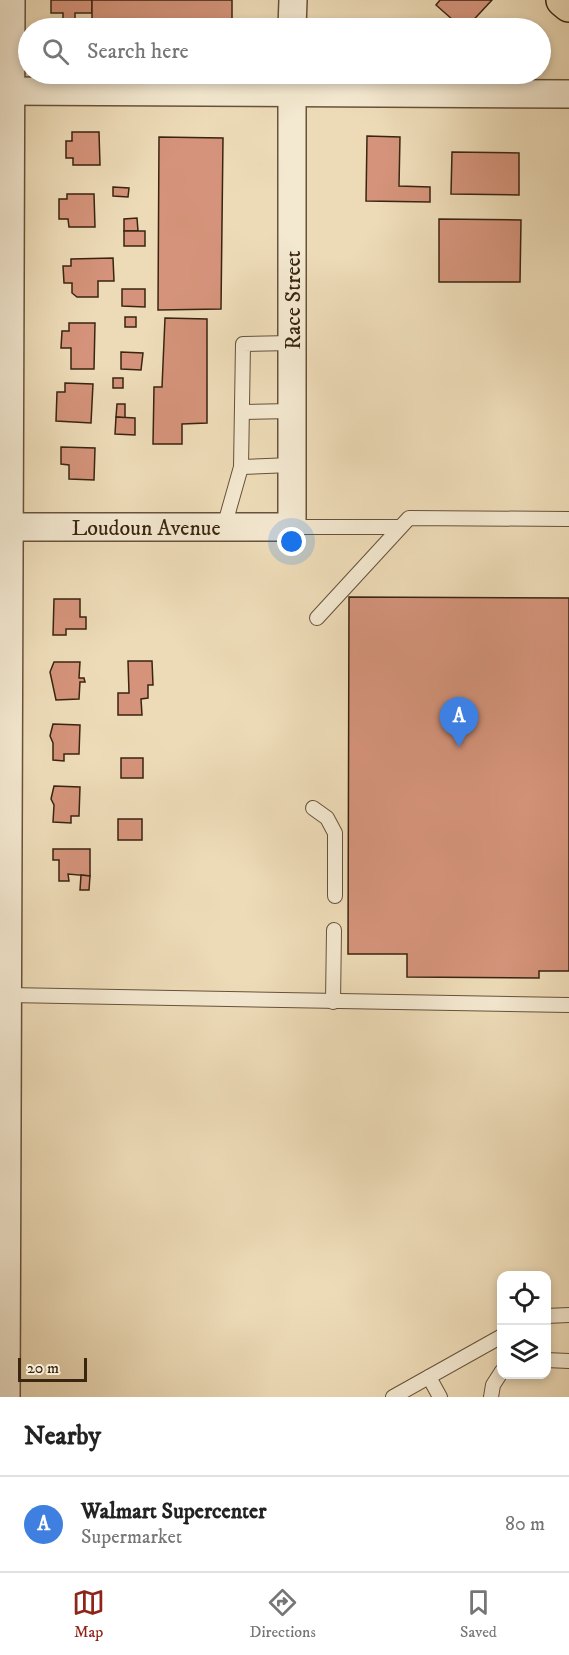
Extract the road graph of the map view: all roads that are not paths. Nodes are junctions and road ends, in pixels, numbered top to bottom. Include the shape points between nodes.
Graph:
1 (11, 0) edge
2 (292, 0) edge
3 (563, 0) edge
4 (569, 5) edge
5 (292, 18) edge
6 (256, 84) edge
7 (292, 84) edge
8 (317, 84) edge
9 (5, 91) edge
10 (569, 94) edge
11 (291, 343) junction
12 (291, 411) junction
13 (242, 412) junction
14 (291, 465) junction
15 (241, 467) junction
16 (569, 519) edge
17 (4, 527) edge
18 (292, 527) junction
19 (400, 527) junction
20 (224, 528) junction
21 (317, 618) dead end
22 (313, 808) dead end
23 (335, 896) dead end
24 (334, 930) dead end
25 (4, 968) edge
26 (8, 995) junction
27 (333, 1002) junction
28 (569, 1005) edge
29 (569, 1315) edge
30 (551, 1316) edge
31 (497, 1338) edge
32 (551, 1360) edge
33 (569, 1361) edge
34 (429, 1377) junction
35 (497, 1378) edge
36 (6, 1397) edge
37 (393, 1397) edge
38 (440, 1397) edge
39 (491, 1397) edge

1 - 9 street
2 - 5 street
3 - 4 main road
6 - 9 street
7 - 11 street, Race Street
8 - 10 street
9 - 17 street
11 - 12 street, Race Street
11 - 13 lane via 243,344
12 - 13 lane
12 - 14 street, Race Street
13 - 15 lane
14 - 15 lane
14 - 18 street, Race Street
15 - 20 lane
16 - 19 lane via 409,518
17 - 20 street, Loudoun Avenue
17 - 25 street
18 - 19 lane
18 - 20 street, Loudoun Avenue
19 - 21 lane
22 - 23 lane via 327,818 335,834
24 - 27 lane
25 - 26 street
26 - 27 lane
26 - 36 street
27 - 28 lane
29 - 30 lane
31 - 34 lane
32 - 33 lane
34 - 37 lane
34 - 38 lane
35 - 39 lane

